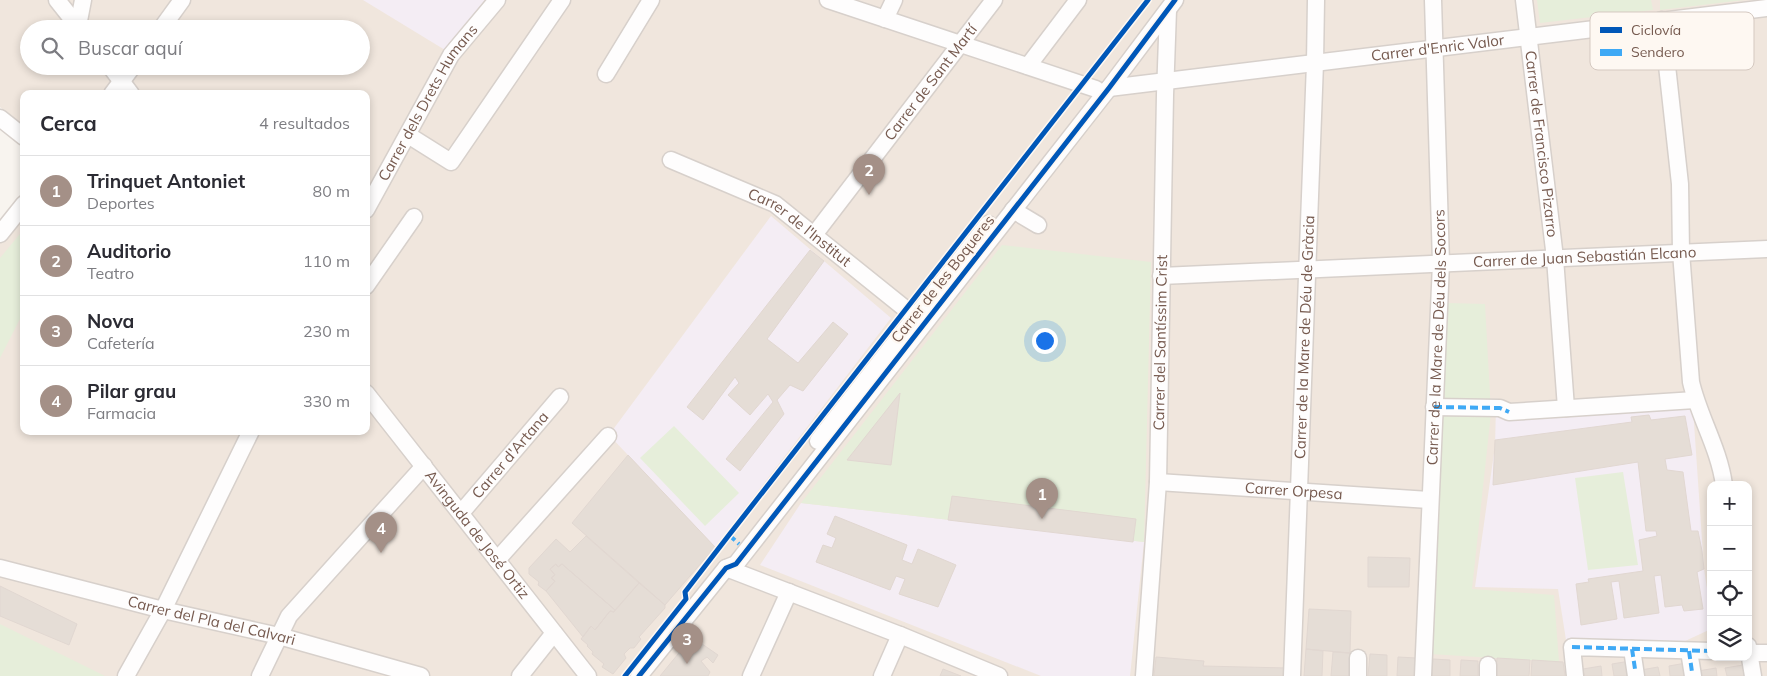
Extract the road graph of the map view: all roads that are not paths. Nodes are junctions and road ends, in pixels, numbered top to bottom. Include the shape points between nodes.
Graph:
1 (57, 0) edge
2 (83, 0) edge
3 (182, 0) edge
4 (497, 0) edge
5 (562, 0) edge
6 (651, 0) edge
7 (828, 0) edge
8 (894, 0) edge
9 (994, 0) edge
10 (1078, 0) edge
11 (1316, 0) edge
12 (1433, 0) edge
13 (1524, 0) edge
14 (1169, 3) edge
15 (1767, 8) edge
16 (1732, 12) edge
17 (885, 19) junction
18 (73, 20) edge
19 (80, 20) edge
20 (168, 20) edge
21 (1590, 29) edge
22 (1528, 37) junction
23 (960, 44) junction
24 (1434, 48) junction
25 (1315, 63) junction
26 (1028, 66) junction
27 (1667, 70) edge
28 (606, 74) dead end
29 (114, 75) edge
30 (129, 75) edge
31 (1165, 81) junction
32 (1102, 88) junction
33 (122, 90) edge
34 (0, 118) edge
35 (20, 134) edge
36 (408, 135) junction
37 (671, 160) dead end
38 (370, 203) edge
39 (20, 209) edge
40 (1013, 210) junction
41 (414, 217) dead end
42 (1038, 225) dead end
43 (0, 234) edge
44 (814, 235) junction
45 (1767, 249) edge
46 (1681, 252) junction
47 (1555, 258) junction
48 (1441, 263) junction
49 (1307, 270) junction
50 (1161, 276) junction
51 (370, 280) edge
52 (920, 320) junction
53 (560, 397) dead end
54 (370, 398) edge
55 (1695, 400) junction
56 (1434, 407) junction
57 (1566, 408) junction
58 (249, 435) edge
59 (608, 436) dead end
60 (424, 466) junction
61 (1724, 481) edge
62 (1158, 482) junction
63 (1299, 491) junction
64 (1429, 500) junction
65 (461, 513) junction
66 (497, 560) junction
67 (0, 568) edge
68 (726, 568) junction
69 (789, 592) junction
70 (163, 610) junction
71 (554, 633) junction
72 (900, 635) junction
73 (280, 636) junction
74 (1632, 650) junction
75 (1752, 650) edge
76 (1689, 651) junction
77 (1707, 652) edge
78 (1767, 653) edge
79 (1358, 658) dead end
80 (1751, 661) edge
81 (1636, 673) edge
82 (1692, 674) edge
83 (126, 676) edge
84 (260, 676) edge
85 (421, 676) edge
86 (520, 676) edge
87 (588, 676) edge
88 (639, 676) edge
89 (751, 676) edge
90 (882, 676) edge
91 (999, 676) edge
92 (1144, 676) edge
93 (1292, 676) edge
94 (1358, 676) edge
95 (1423, 676) edge
96 (1576, 676) edge
97 (1753, 676) edge

1 - 18 street
2 - 19 street
3 - 20 street
4 - 36 street, Carrer dels Drets Humans via 451,55
5 - 36 street via 451,162
6 - 28 street
7 - 17 street
8 - 17 street
9 - 23 street, Carrer de Sant Martí
10 - 26 street
11 - 25 street, Carrer de la Mare de Déu de Gràcia
12 - 24 street, Carrer de la Mare de Déu dels Socors
13 - 22 street, Carrer de Francisco Pizarro
14 - 31 street, Carrer del Santíssim Crist
14 - 32 street, Carrer de les Boqueres
15 - 16 street, Carrer d'Enric Valor
17 - 23 street
21 - 22 street, Carrer d'Enric Valor
22 - 24 street, Carrer d'Enric Valor
22 - 47 street, Carrer de Francisco Pizarro
23 - 26 street
23 - 44 street, Carrer de Sant Martí
24 - 25 street, Carrer d'Enric Valor
24 - 48 street, Carrer de la Mare de Déu dels Socors
25 - 31 street, Carrer d'Enric Valor
25 - 49 street, Carrer de la Mare de Déu de Gràcia
26 - 32 street
27 - 46 street via 1680,184
29 - 33 street
30 - 33 street
31 - 32 street, Carrer d'Enric Valor
31 - 50 street, Carrer del Santíssim Crist
32 - 40 street, Carrer de les Boqueres
32 - 52 street, Carrer de les Boqueres
34 - 35 street
36 - 38 street, Carrer dels Drets Humans
37 - 44 street, Carrer de l'Institut via 775,204
39 - 43 street
40 - 42 street
40 - 52 street, Carrer de les Boqueres
41 - 51 street
44 - 52 street, Carrer de l'Institut
45 - 46 street, Carrer de Juan Sebastián Elcano
46 - 47 street, Carrer de Juan Sebastián Elcano
46 - 55 street
47 - 48 street, Carrer de Juan Sebastián Elcano
47 - 57 street, Carrer de Francisco Pizarro
48 - 49 street, Carrer de Juan Sebastián Elcano
48 - 56 street, Carrer de la Mare de Déu dels Socors
49 - 50 street, Carrer de Juan Sebastián Elcano
49 - 63 street, Carrer de la Mare de Déu de Gràcia
50 - 62 street, Carrer del Santíssim Crist
52 - 68 street, Carrer de les Boqueres via 728,557
53 - 65 street, Carrer d'Artana
54 - 60 street, Avinguda de José Ortiz
55 - 57 street
55 - 61 street via 1717,453
56 - 57 street via 1500,408 1509,412
56 - 64 street, Carrer de la Mare de Déu dels Socors
58 - 70 street
59 - 66 street
60 - 65 street, Avinguda de José Ortiz
60 - 73 street via 289,616
62 - 63 street, Carrer Orpesa
62 - 92 street, Carrer del Santíssim Crist
63 - 64 street, Carrer Orpesa
63 - 93 street, Carrer de la Mare de Déu de Gràcia
64 - 95 street, Carrer de la Mare de Déu dels Socors
65 - 66 street, Avinguda de José Ortiz
66 - 71 street, Avinguda de José Ortiz
67 - 70 street, Carrer del Pla del Calvari
68 - 69 street
68 - 88 street, Carrer de les Boqueres
69 - 72 street
69 - 89 street
70 - 73 street, Carrer del Pla del Calvari
70 - 83 street
71 - 86 street
71 - 87 street, Avinguda de José Ortiz
72 - 90 street
72 - 91 street
73 - 84 street
73 - 85 street, Carrer del Pla del Calvari
74 - 76 street
74 - 81 street
74 - 96 street via 1572,647
75 - 78 street
76 - 77 street
76 - 82 street
79 - 94 street
80 - 97 street

